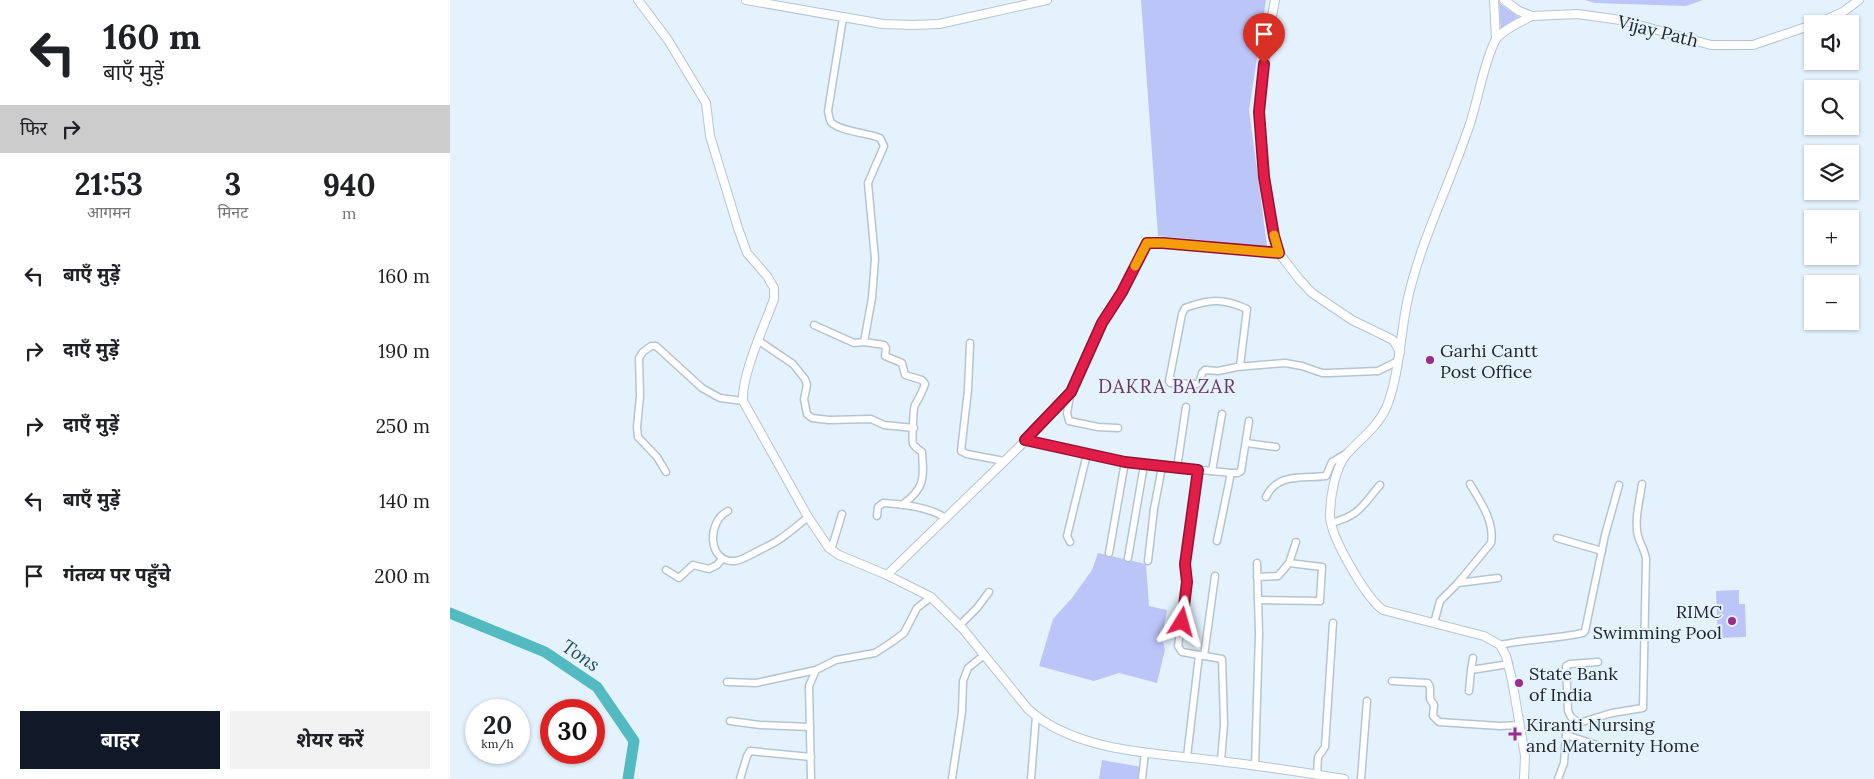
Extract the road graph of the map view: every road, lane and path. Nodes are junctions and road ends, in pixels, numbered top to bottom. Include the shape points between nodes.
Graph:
1 (638, 0) edge
2 (746, 0) edge
3 (1275, 0) edge
4 (1494, 0) edge
5 (1504, 0) edge
6 (1859, 0) edge
7 (1041, 1) edge
8 (1836, 15) edge
9 (1532, 16) junction
10 (843, 18) junction
11 (1804, 28) edge
12 (1496, 39) junction
13 (1279, 253) junction
14 (814, 325) dead end
15 (758, 342) junction
16 (864, 342) junction
17 (970, 343) dead end
18 (1400, 352) junction
19 (1398, 361) junction
20 (1240, 366) junction
21 (1071, 392) junction
22 (743, 401) junction
23 (1186, 407) dead end
24 (1222, 414) dead end
25 (1249, 421) dead end
26 (914, 428) junction
27 (1118, 428) dead end
28 (1025, 440) junction
29 (1246, 443) junction
30 (1276, 446) dead end
31 (1350, 451) junction
32 (1087, 454) junction
33 (1004, 461) junction
34 (1125, 462) junction
35 (1144, 465) junction
36 (1162, 467) junction
37 (1177, 468) junction
38 (1198, 470) junction
39 (1212, 471) junction
40 (666, 472) dead end
41 (1230, 473) junction
42 (1470, 484) dead end
43 (1642, 484) dead end
44 (1380, 485) dead end
45 (1619, 485) dead end
46 (1266, 498) dead end
47 (902, 505) junction
48 (728, 511) dead end
49 (842, 514) dead end
50 (808, 516) junction
51 (877, 516) dead end
52 (945, 518) junction
53 (1331, 523) junction
54 (1557, 538) dead end
55 (1217, 540) dead end
56 (1070, 542) dead end
57 (1296, 542) dead end
58 (831, 550) junction
59 (1602, 551) junction
60 (1109, 553) dead end
61 (1128, 558) dead end
62 (722, 559) junction
63 (1148, 561) dead end
64 (1257, 563) dead end
65 (1289, 563) junction
66 (666, 570) dead end
67 (887, 575) junction
68 (1215, 576) dead end
69 (1257, 577) junction
70 (1498, 578) dead end
71 (1458, 583) junction
72 (989, 592) dead end
73 (931, 596) junction
74 (1258, 600) junction
75 (1333, 623) dead end
76 (1434, 623) junction
77 (960, 626) junction
78 (1500, 645) junction
79 (984, 655) junction
80 (1201, 656) junction
81 (1473, 658) dead end
82 (1598, 662) dead end
83 (1509, 664) junction
84 (816, 670) junction
85 (1471, 670) junction
86 (1392, 681) dead end
87 (727, 682) dead end
88 (1469, 691) dead end
89 (1366, 701) dead end
90 (1036, 716) junction
91 (730, 720) dead end
92 (1579, 723) junction
93 (1520, 725) junction
94 (810, 727) junction
95 (1566, 735) junction
96 (1597, 745) dead end
97 (1145, 752) junction
98 (811, 757) junction
99 (1187, 757) junction
100 (1221, 761) junction
101 (1255, 766) junction
102 (1318, 775) junction
103 (740, 779) edge
104 (811, 779) edge
105 (952, 779) edge
106 (1031, 779) edge
107 (1142, 779) edge
108 (1344, 779) edge
109 (1361, 779) edge
110 (1524, 779) edge
111 (1558, 779) edge

1 - 15 street via 668,40 706,103 710,136 747,253 774,288 774,299
2 - 10 street
3 - 13 street via 1259,112 1264,177
4 - 12 street
5 - 9 street
6 - 8 street
7 - 10 street via 939,24 883,24
9 - 11 street, Vijay Path via 1577,14 1621,20 1711,45 1753,45
9 - 12 street
10 - 16 street via 828,111 830,121 835,126 880,138 884,146 868,183 875,259
12 - 18 street via 1467,134 1419,258 1408,299
13 - 18 street via 1312,293 1352,320 1394,341
13 - 21 street via 1147,243 1102,323
14 - 16 street via 849,342
15 - 22 street via 745,377
15 - 26 street via 793,364 805,379 804,399 807,414 812,418 871,419 888,426
16 - 26 street via 884,345 885,356 902,363 904,375 924,382 914,408
17 - 33 street via 961,451
18 - 19 street
19 - 20 street via 1378,371 1328,373 1285,363
19 - 31 street via 1387,405 1378,424
20 - 20 street via 1205,370 1197,384 1169,382 1185,308 1216,300 1232,302 1247,309
21 - 27 street via 1067,413 1069,421 1098,428
21 - 28 street
22 - 40 street via 720,398 702,388 661,348 651,346 643,352 638,366 638,437
22 - 50 street
23 - 37 street
24 - 39 street
25 - 29 street
26 - 47 street via 912,443 922,452 923,479 916,494
28 - 32 street
28 - 33 street
29 - 30 street
29 - 41 street via 1241,471
31 - 46 street via 1332,462 1326,476 1285,479 1274,485
31 - 53 street via 1336,475
32 - 34 street
32 - 56 street via 1067,536
33 - 52 street
34 - 35 street
34 - 60 street
35 - 36 street
35 - 61 street
36 - 37 street
36 - 63 street
37 - 38 street
38 - 39 street
38 - 80 street via 1178,644 1182,652
39 - 41 street
41 - 55 street
42 - 71 street via 1484,510 1492,536 1491,543
43 - 92 street via 1638,534 1646,559 1643,708
44 - 53 street via 1356,514
45 - 59 street
47 - 51 street via 881,504
47 - 52 street via 934,511
48 - 62 street via 716,522 712,537
49 - 58 street
50 - 58 street
50 - 62 street via 777,541 743,559
52 - 67 street
53 - 76 street via 1354,572 1377,606
54 - 59 street
57 - 65 street
58 - 67 street
59 - 78 street via 1584,633
62 - 66 street via 709,569 692,565 679,578
64 - 69 street
65 - 69 street via 1278,576
65 - 74 street via 1322,567 1320,601
67 - 73 street
68 - 80 street
69 - 74 street
70 - 71 street
71 - 76 street via 1440,601
72 - 77 street
73 - 77 street
73 - 84 street via 917,608 904,633 875,653 836,660
74 - 101 street
75 - 102 street via 1325,747 1318,757
76 - 78 street via 1484,636
77 - 79 street
78 - 83 street
79 - 90 street
79 - 105 street via 968,668 963,681
80 - 99 street
80 - 100 street via 1218,657 1223,662
81 - 85 street
82 - 92 street via 1566,666 1568,711
83 - 85 street
83 - 93 street
84 - 87 street via 756,682
84 - 94 street via 809,686
85 - 88 street
86 - 93 street via 1428,683 1434,705 1433,716 1439,722
89 - 109 street
90 - 97 street via 1078,738
90 - 106 street
91 - 94 street
92 - 95 street
93 - 110 street via 1525,756
94 - 98 street
95 - 96 street
95 - 111 street via 1564,763
97 - 99 street
97 - 107 street
98 - 103 street via 750,751
98 - 104 street
99 - 100 street
100 - 101 street
101 - 102 street
102 - 108 street

